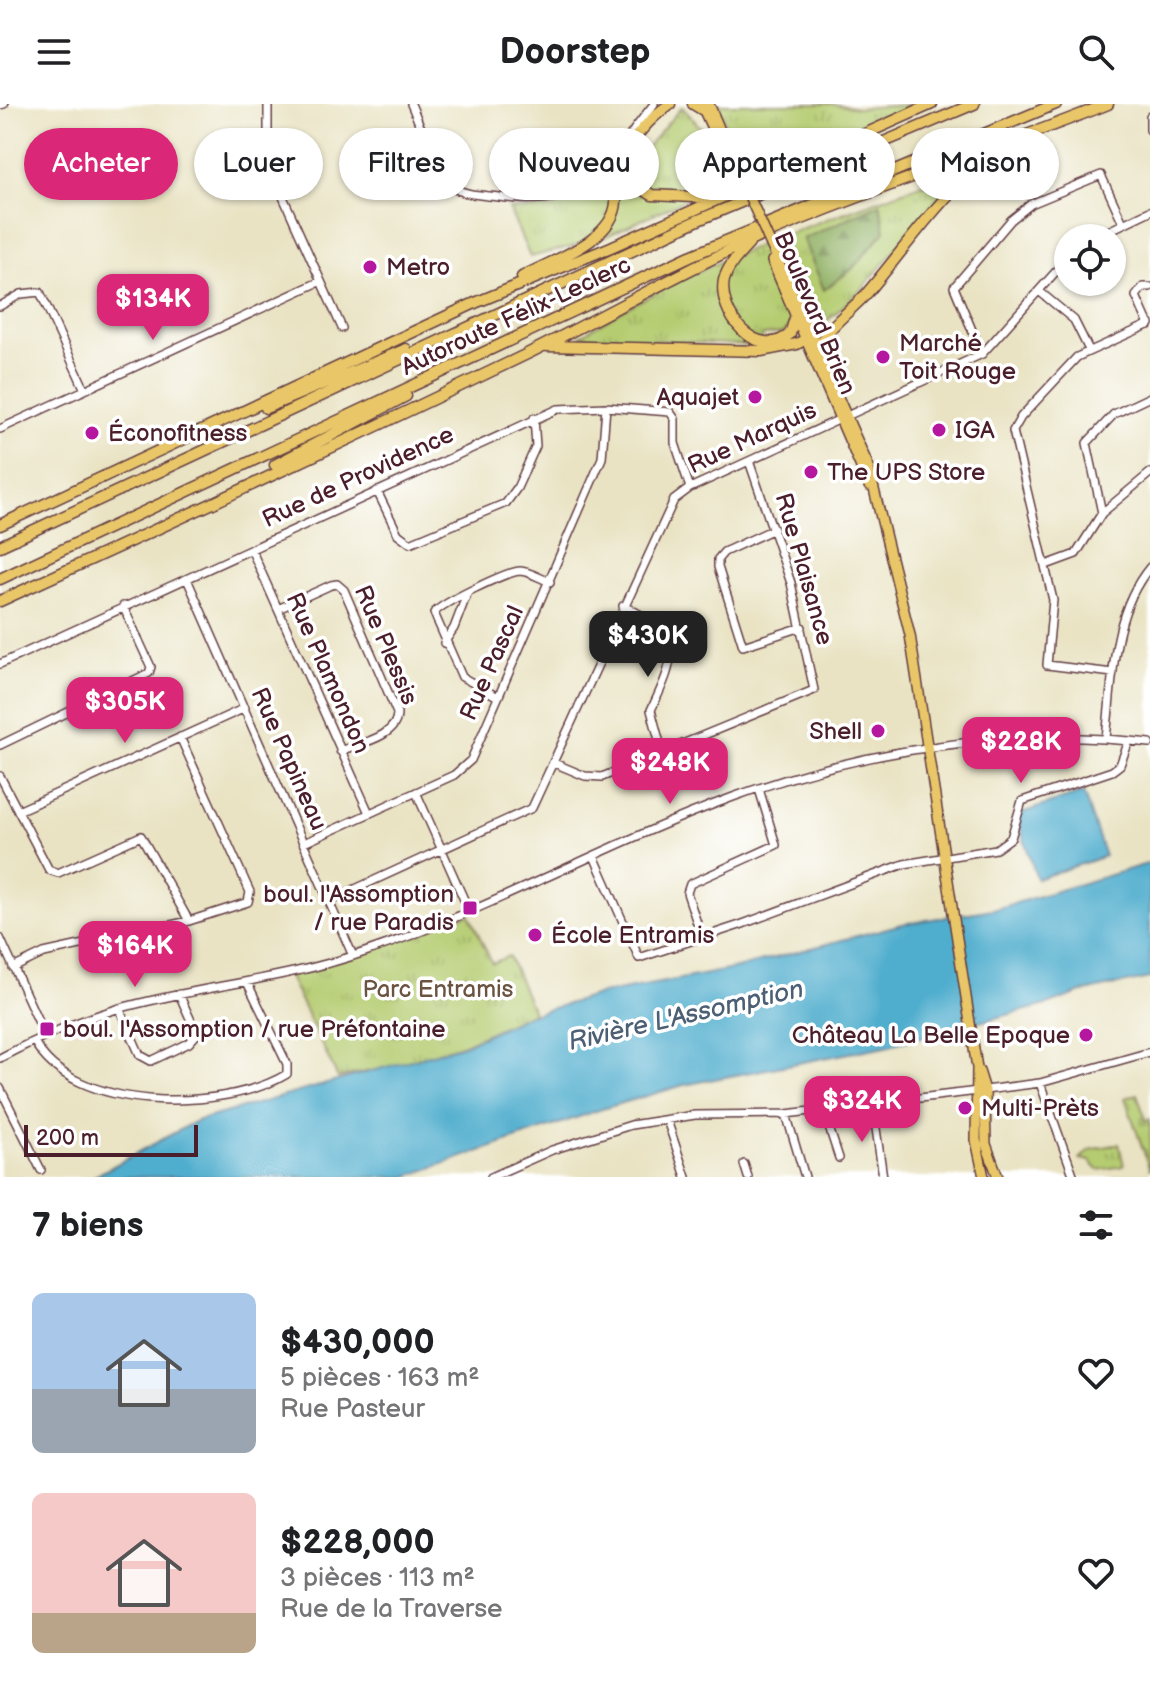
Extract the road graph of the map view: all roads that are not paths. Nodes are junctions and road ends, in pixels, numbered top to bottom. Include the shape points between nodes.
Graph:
1 (268, 104) edge
2 (411, 104) edge
3 (654, 104) edge
4 (670, 104) edge
5 (932, 104) edge
6 (974, 104) edge
7 (1056, 104) edge
8 (1108, 104) edge
9 (701, 105) edge
10 (1150, 116) edge
11 (636, 128) edge
12 (646, 128) edge
13 (877, 128) edge
14 (1049, 128) edge
15 (1150, 130) edge
16 (911, 175) edge
17 (489, 193) edge
18 (525, 200) edge
19 (553, 200) edge
20 (614, 200) edge
21 (712, 200) edge
22 (947, 200) edge
23 (1150, 211) edge
24 (1123, 223) joint
25 (754, 240) junction
26 (768, 246) junction
27 (1054, 274) edge
28 (319, 282) junction
29 (1150, 287) edge
30 (1039, 291) junction
31 (475, 303) junction
32 (516, 305) junction
33 (0, 306) edge
34 (796, 315) junction
35 (1149, 324) edge
36 (342, 328) dead end
37 (810, 338) junction
38 (543, 346) junction
39 (818, 347) junction
40 (1089, 350) junction
41 (982, 354) junction
42 (472, 359) junction
43 (85, 390) junction
44 (1150, 397) edge
45 (606, 407) junction
46 (534, 418) junction
47 (844, 418) junction
48 (0, 429) edge
49 (202, 431) junction
50 (749, 461) junction
51 (1150, 473) edge
52 (690, 488) junction
53 (377, 491) junction
54 (193, 510) junction
55 (1102, 513) junction
56 (0, 525) edge
57 (774, 529) junction
58 (0, 546) edge
59 (251, 549) junction
60 (1046, 565) junction
61 (1150, 567) edge
62 (0, 579) edge
63 (187, 579) junction
64 (550, 582) junction
65 (467, 594) junction
66 (0, 601) edge
67 (123, 606) junction
68 (623, 606) junction
69 (278, 609) junction
70 (802, 627) junction
71 (444, 643) junction
72 (0, 664) edge
73 (1113, 673) junction
74 (498, 697) junction
75 (245, 708) junction
76 (180, 737) junction
77 (1106, 738) junction
78 (1129, 741) junction
79 (1150, 743) edge
80 (0, 745) edge
81 (929, 749) junction
82 (340, 751) junction
83 (662, 751) junction
84 (554, 763) junction
85 (0, 776) edge
86 (759, 789) junction
87 (416, 792) junction
88 (18, 811) junction
89 (369, 813) junction
90 (304, 843) junction
91 (441, 850) junction
92 (594, 856) junction
93 (945, 858) junction
94 (329, 901) junction
95 (470, 913) junction
96 (189, 921) junction
97 (0, 938) edge
98 (702, 938) junction
99 (353, 956) junction
100 (13, 968) junction
101 (247, 982) junction
102 (179, 994) junction
103 (119, 1008) junction
104 (45, 1036) junction
105 (34, 1041) junction
106 (1150, 1052) edge
107 (0, 1058) edge
108 (1040, 1083) junction
109 (0, 1088) edge
110 (981, 1090) junction
111 (872, 1101) junction
112 (823, 1109) junction
113 (786, 1114) junction
114 (667, 1120) junction
115 (839, 1158) dead end
116 (744, 1164) dead end
117 (41, 1170) dead end
118 (491, 1177) edge
119 (686, 1177) edge
120 (748, 1177) edge
121 (805, 1177) edge
122 (883, 1177) edge
123 (984, 1177) edge
124 (998, 1177) edge
125 (1074, 1177) edge

1 - 28 street via 275,179
2 - 17 street via 454,187
3 - 11 street
4 - 12 highway
5 - 13 highway
6 - 32 highway, Autoroute Félix-Leclerc via 742,200
7 - 42 highway, Autoroute Félix-Leclerc via 779,217
8 - 14 highway
9 - 26 main road, Boulevard Brien, bridge
10 - 15 street
16 - 25 highway
18 - 19 street
20 - 31 highway via 613,215 599,233
21 - 31 highway
22 - 39 highway
23 - 24 street
24 - 41 street via 1101,175 1031,204 1011,220 954,287
25 - 34 highway via 725,276 723,297 731,317 750,336 773,341 790,334
25 - 38 highway via 653,286
26 - 34 main road, Boulevard Brien
26 - 37 main road, Boulevard Brien
27 - 30 street, Rue Marquis
28 - 36 street
28 - 43 street
29 - 35 street via 1136,296
30 - 40 street via 1074,320
30 - 41 street, Rue Marquis
31 - 49 highway
32 - 49 highway
32 - 58 highway, Autoroute Félix-Leclerc
33 - 43 street via 40,292
34 - 37 main road, Boulevard Brien
35 - 40 street
37 - 38 highway via 756,351
37 - 39 main road, Boulevard Brien
37 - 47 main road, Boulevard Brien
38 - 54 highway
39 - 47 main road, Boulevard Brien
40 - 60 street via 1059,374 1013,431
41 - 47 street, Rue Marquis
42 - 54 highway
42 - 62 highway, Autoroute Félix-Leclerc
43 - 48 street
44 - 55 street via 1114,414 1087,443
45 - 46 street, Rue de Providence via 558,409
45 - 52 street, Rue de Providence via 670,412
45 - 64 street, Rue Pascal via 605,450
46 - 53 street, Rue de Providence
46 - 53 street via 536,446 517,488 497,508 410,543 398,534
47 - 50 street, Rue Marquis
47 - 81 main road, Boulevard Brien via 868,465 903,600
49 - 56 highway
50 - 52 street, Rue Marquis
50 - 57 street, Rue Plaisance
51 - 55 street
52 - 68 street, Rue Marquis via 667,509
53 - 59 street, Rue de Providence
54 - 66 highway
55 - 60 street via 1076,554
57 - 70 street, Rue Plaisance
57 - 70 street via 724,552 718,567 743,646
59 - 63 street, Rue de Providence
59 - 69 street, Rue Plamondon
60 - 73 street via 1053,600 1047,665
61 - 73 street via 1126,607
63 - 67 street, Rue de Providence
63 - 75 street, Rue Papineau
64 - 65 street via 520,571
64 - 74 street, Rue Pascal
65 - 71 street
65 - 71 street via 446,601 434,613
67 - 72 street, Rue de Providence
67 - 80 street via 151,667 149,673
68 - 83 street via 659,625 669,638 670,670 651,710
68 - 84 street, Rue Marquis
69 - 82 street, Rue Plamondon
69 - 82 street, Rue Plessis via 337,584 350,603 397,721 390,731
70 - 83 street, Rue Plaisance via 814,690
71 - 74 street via 462,677
73 - 77 street
74 - 87 street, Rue Pascal via 466,767
75 - 76 street
75 - 90 street, Rue Papineau
76 - 88 street
76 - 96 street via 250,892 248,902
77 - 78 street
77 - 81 street via 1019,736
78 - 79 street
78 - 93 street via 1120,765 1112,771 1022,801 1005,844 989,852
81 - 86 street
81 - 93 main road, Boulevard Brien
82 - 89 street, Rue Plamondon
83 - 84 street via 596,777
84 - 91 street, Rue Marquis via 532,808
85 - 88 street
86 - 92 street
86 - 98 street via 776,845 690,884 687,893
87 - 89 street, Rue Pascal
87 - 91 street
88 - 96 street via 44,864 54,873 137,836 145,838
89 - 90 street, Rue Pascal
90 - 94 street, Rue Papineau
91 - 94 street, Rue Marquis
91 - 95 street
92 - 95 street
92 - 98 street via 639,958
93 - 98 street via 886,870
93 - 110 main road, Boulevard Brien
94 - 99 street, Rue Papineau
95 - 99 street
96 - 100 street via 44,953
97 - 100 street
99 - 101 street
100 - 104 street
101 - 102 street
101 - 105 street via 287,1074 215,1098 160,1102 116,1092 58,1070
102 - 103 street
102 - 103 street via 195,1037 151,1061 140,1055
103 - 104 street
104 - 105 street
105 - 107 street
106 - 108 street
108 - 110 street
108 - 125 street
109 - 117 street
110 - 111 street
110 - 123 main road via 976,1140
110 - 124 main road via 986,1144
111 - 112 street
111 - 122 street
112 - 113 street
112 - 115 street
113 - 114 street
113 - 121 street
114 - 118 street via 631,1125 552,1150
114 - 119 street
116 - 120 street

